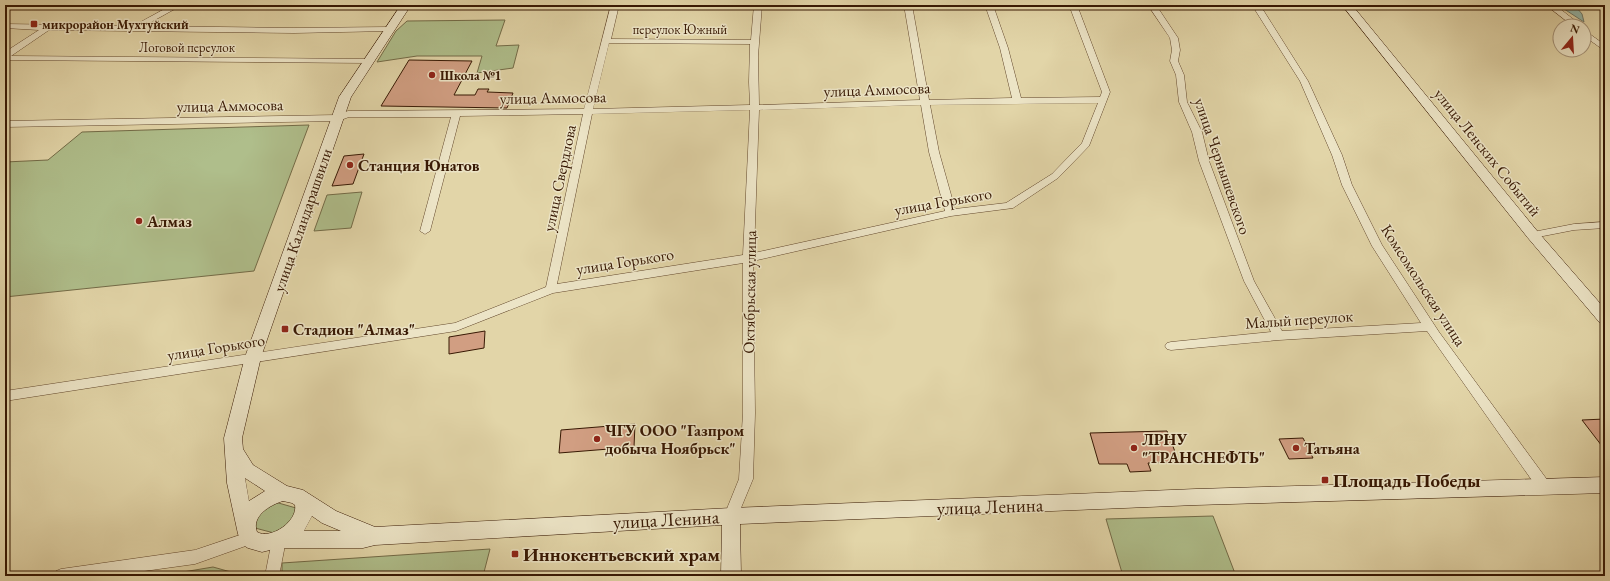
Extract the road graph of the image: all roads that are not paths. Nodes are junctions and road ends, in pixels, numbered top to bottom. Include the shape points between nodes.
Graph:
1 (178, 5) edge
2 (406, 5) edge
3 (615, 5) edge
4 (758, 5) edge
5 (908, 5) edge
6 (989, 5) edge
7 (1073, 5) edge
8 (1152, 5) edge
9 (1256, 5) edge
10 (1347, 5) edge
11 (1550, 5) edge
12 (1569, 18) edge
13 (5, 26) edge
14 (133, 28) junction
15 (46, 29) junction
16 (389, 29) junction
17 (1592, 39) edge
18 (606, 41) junction
19 (754, 42) junction
20 (1605, 50) edge
21 (5, 57) edge
22 (368, 61) junction
23 (1103, 100) junction
24 (1018, 101) junction
25 (924, 102) junction
26 (755, 108) junction
27 (588, 112) junction
28 (456, 115) junction
29 (338, 118) junction
30 (5, 124) edge
31 (951, 213) junction
32 (1605, 225) edge
33 (425, 231) dead end
34 (1533, 234) junction
35 (748, 258) junction
36 (551, 289) junction
37 (1605, 319) edge
38 (1430, 327) junction
39 (1279, 336) junction
40 (1171, 346) dead end
41 (253, 357) junction
42 (5, 396) edge
43 (233, 449) junction
44 (1605, 484) edge
45 (1543, 485) junction
46 (283, 493) junction
47 (304, 501) junction
48 (731, 516) junction
49 (247, 531) junction
50 (375, 536) junction
51 (279, 540) junction
52 (61, 576) edge
53 (272, 576) edge
54 (731, 576) edge

1 - 14 street
2 - 16 main road, улица Каландарашвили
3 - 18 street, улица Свердлова
4 - 19 street, Октябрьская улица
5 - 25 street
6 - 24 street
7 - 23 street, улица Горького via 1106,92
8 - 39 street, улица Чернышевского via 1174,38 1174,61 1180,75 1183,102 1197,132 1204,161 1249,281
9 - 38 street, Комсомольская улица via 1304,81 1337,155 1347,185 1376,246
10 - 34 main road, улица Ленских Событий
11 - 12 street
13 - 15 street
14 - 15 street
14 - 16 street
15 - 21 street
16 - 22 main road, улица Каландарашвили
17 - 20 street
18 - 19 street, переулок Южный
18 - 27 street, улица Свердлова
19 - 26 street, Октябрьская улица via 752,86
21 - 22 street, Логовой переулок
22 - 29 main road, улица Каландарашвили via 345,97
23 - 24 street, улица Аммосова
23 - 31 street, улица Горького via 1086,144 1055,176 1009,206
24 - 25 street, улица Аммосова
25 - 26 street, улица Аммосова
25 - 31 street via 934,152
26 - 27 street, улица Аммосова
26 - 35 street, Октябрьская улица
27 - 28 street, улица Аммосова
27 - 36 street, улица Свердлова
28 - 29 street, улица Аммосова via 348,114
28 - 33 street
29 - 30 street, улица Аммосова
29 - 41 main road, улица Каландарашвили
31 - 35 street, улица Горького
32 - 34 street
34 - 37 main road, улица Ленских Событий
35 - 36 street, улица Горького
35 - 48 street, Октябрьская улица via 749,413 746,479
36 - 41 street, улица Горького via 456,328
38 - 39 street, Малый переулок
38 - 45 street, Комсомольская улица
39 - 40 street, Малый переулок
41 - 42 street, улица Горького
41 - 43 main road, улица Каландарашвили via 233,438
43 - 46 main road via 247,470
43 - 49 main road, улица Каландарашвили via 236,483
44 - 45 main road, улица Ленина
45 - 48 main road, улица Ленина
46 - 47 main road via 292,493
46 - 49 main road via 263,501 254,508 248,516
47 - 50 main road, улица Ленина via 329,517
47 - 51 main road via 306,508 300,525
48 - 50 main road, улица Ленина
48 - 54 main road, Октябрьская улица
49 - 51 main road via 254,542
49 - 52 street via 195,557
50 - 51 main road, улица Ленина via 363,539
51 - 53 street

